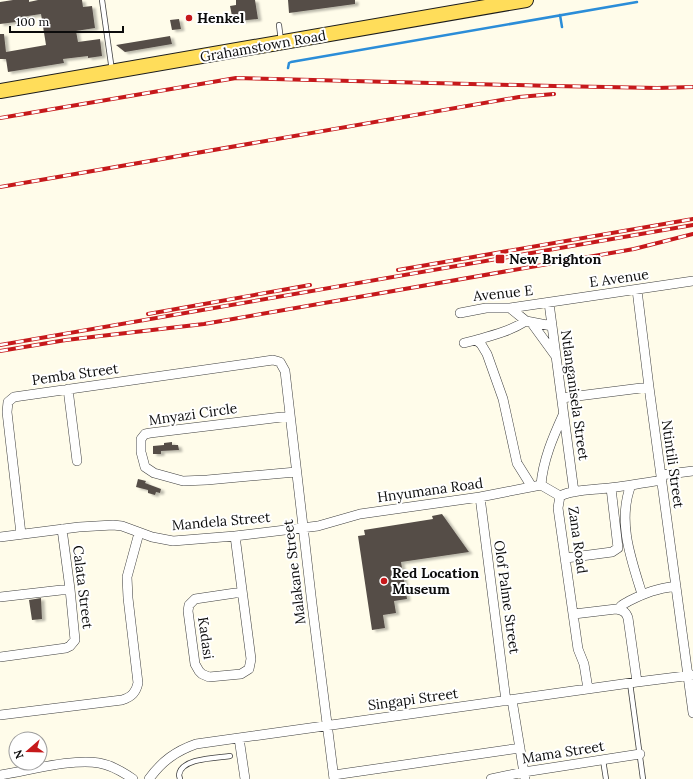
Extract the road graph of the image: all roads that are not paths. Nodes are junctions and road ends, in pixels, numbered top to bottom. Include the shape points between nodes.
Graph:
1 (102, 0) edge
2 (526, 0) edge
3 (278, 25) dead end
4 (281, 43) junction
5 (113, 72) junction
6 (0, 91) edge
7 (693, 281) edge
8 (637, 290) junction
9 (549, 302) junction
10 (510, 308) junction
11 (460, 313) dead end
12 (529, 321) junction
13 (552, 326) junction
14 (476, 340) junction
15 (464, 343) dead end
16 (556, 356) junction
17 (280, 362) joint
18 (649, 387) junction
19 (68, 389) junction
20 (562, 398) junction
21 (564, 413) junction
22 (290, 416) junction
23 (4, 424) edge
24 (77, 461) dead end
25 (693, 471) edge
26 (296, 472) junction
27 (661, 478) junction
28 (631, 485) junction
29 (536, 486) junction
30 (611, 488) junction
31 (574, 492) junction
32 (560, 496) junction
33 (480, 497) junction
34 (612, 498) junction
35 (625, 504) junction
36 (303, 528) junction
37 (62, 529) junction
38 (139, 533) junction
39 (21, 534) junction
40 (235, 536) junction
41 (0, 537) edge
42 (566, 558) junction
43 (676, 586) junction
44 (70, 589) junction
45 (242, 592) junction
46 (642, 594) junction
47 (0, 597) edge
48 (619, 609) junction
49 (574, 614) junction
50 (0, 657) edge
51 (690, 675) edge
52 (634, 682) junction
53 (588, 689) junction
54 (509, 700) junction
55 (693, 713) edge
56 (0, 715) edge
57 (327, 725) junction
58 (239, 738) junction
59 (520, 748) junction
60 (640, 754) junction
61 (230, 756) dead end
62 (603, 760) junction
63 (0, 775) edge
64 (524, 775) edge
65 (11, 776) edge
66 (334, 777) edge
67 (133, 779) edge
68 (149, 779) edge
69 (180, 779) edge
70 (245, 779) edge
71 (492, 779) edge
72 (606, 779) edge
73 (643, 779) edge

1 - 5 lane
2 - 4 main road, Grahamstown Road
3 - 4 lane
4 - 5 main road, Grahamstown Road
5 - 6 main road, Grahamstown Road
7 - 8 street, E Avenue
8 - 9 street, E Avenue
8 - 18 street, Ntintili Street
9 - 10 street, Avenue E
9 - 13 street, Ntlanganisela Street
10 - 11 street, Avenue E via 486,308
10 - 12 street
12 - 13 street
12 - 14 street via 505,332
12 - 16 street
13 - 16 street, Ntlanganisela Street
14 - 15 street
14 - 29 street via 487,354 503,399 517,463
16 - 20 street, Ntlanganisela Street
17 - 19 street, Pemba Street via 273,360
17 - 22 street, Malakane Street via 284,371
18 - 20 street
18 - 27 street, Ntintili Street
19 - 23 street, Pemba Street via 14,397 7,406
19 - 24 street
20 - 21 street, Ntlanganisela Street
21 - 29 street via 547,456 542,477
21 - 31 street, Ntlanganisela Street
22 - 26 street, Malakane Street
22 - 26 street, Mnyazi Circle via 145,434 141,439 141,452 145,467 149,470 183,481
23 - 39 street, Pemba Street
25 - 27 street, Zana Road
26 - 36 street, Malakane Street
27 - 28 street, Zana Road
27 - 43 street, Ntintili Street
28 - 30 street, Zana Road
28 - 35 street
29 - 32 street
29 - 33 street, Hnyumana Road
30 - 31 street, Zana Road
30 - 34 street
31 - 32 street, Zana Road
32 - 42 street, Zana Road via 558,508
33 - 36 street, Hnyumana Road via 360,514 326,525
33 - 54 street, Olof Palme Street
34 - 35 street
34 - 42 street via 618,548 612,552
35 - 46 street via 625,524 630,553
36 - 40 street, Mandela Street
36 - 57 street, Malakane Street
37 - 38 street, Mandela Street via 113,525
37 - 39 street, Mandela Street
37 - 44 street, Calata Street
38 - 40 street, Mandela Street via 181,541
38 - 56 street via 127,577 138,683 134,693 122,700
39 - 41 street, Mandela Street
40 - 45 street, Kadasi
42 - 49 street, Zana Road
43 - 46 street
43 - 51 street, Ntintili Street
44 - 47 street
44 - 50 street, Calata Street via 75,634 75,640 70,646
45 - 45 street, Kadasi via 195,599 189,605 194,664 199,672 206,676 241,674 250,666
46 - 48 street via 622,604
48 - 49 street
48 - 52 street via 625,612 628,618
49 - 53 street, Zana Road via 578,649 584,664
51 - 52 street, Singapi Street
51 - 55 street, Ntintili Street
52 - 53 street, Singapi Street
52 - 60 lane
53 - 54 street, Singapi Street
54 - 57 street, Singapi Street
54 - 59 street, Olof Palme Street
57 - 58 street, Singapi Street
57 - 66 street, Malakane Street
58 - 68 street, Singapi Street via 184,748 166,759
58 - 70 street
59 - 64 street, Olof Palme Street
59 - 66 street
60 - 62 street, Mama Street
60 - 73 lane
61 - 69 lane via 190,762 180,770
62 - 64 street, Mama Street
62 - 72 lane
63 - 65 street
64 - 71 street, Mama Street
65 - 67 street via 71,764 98,763 110,766

